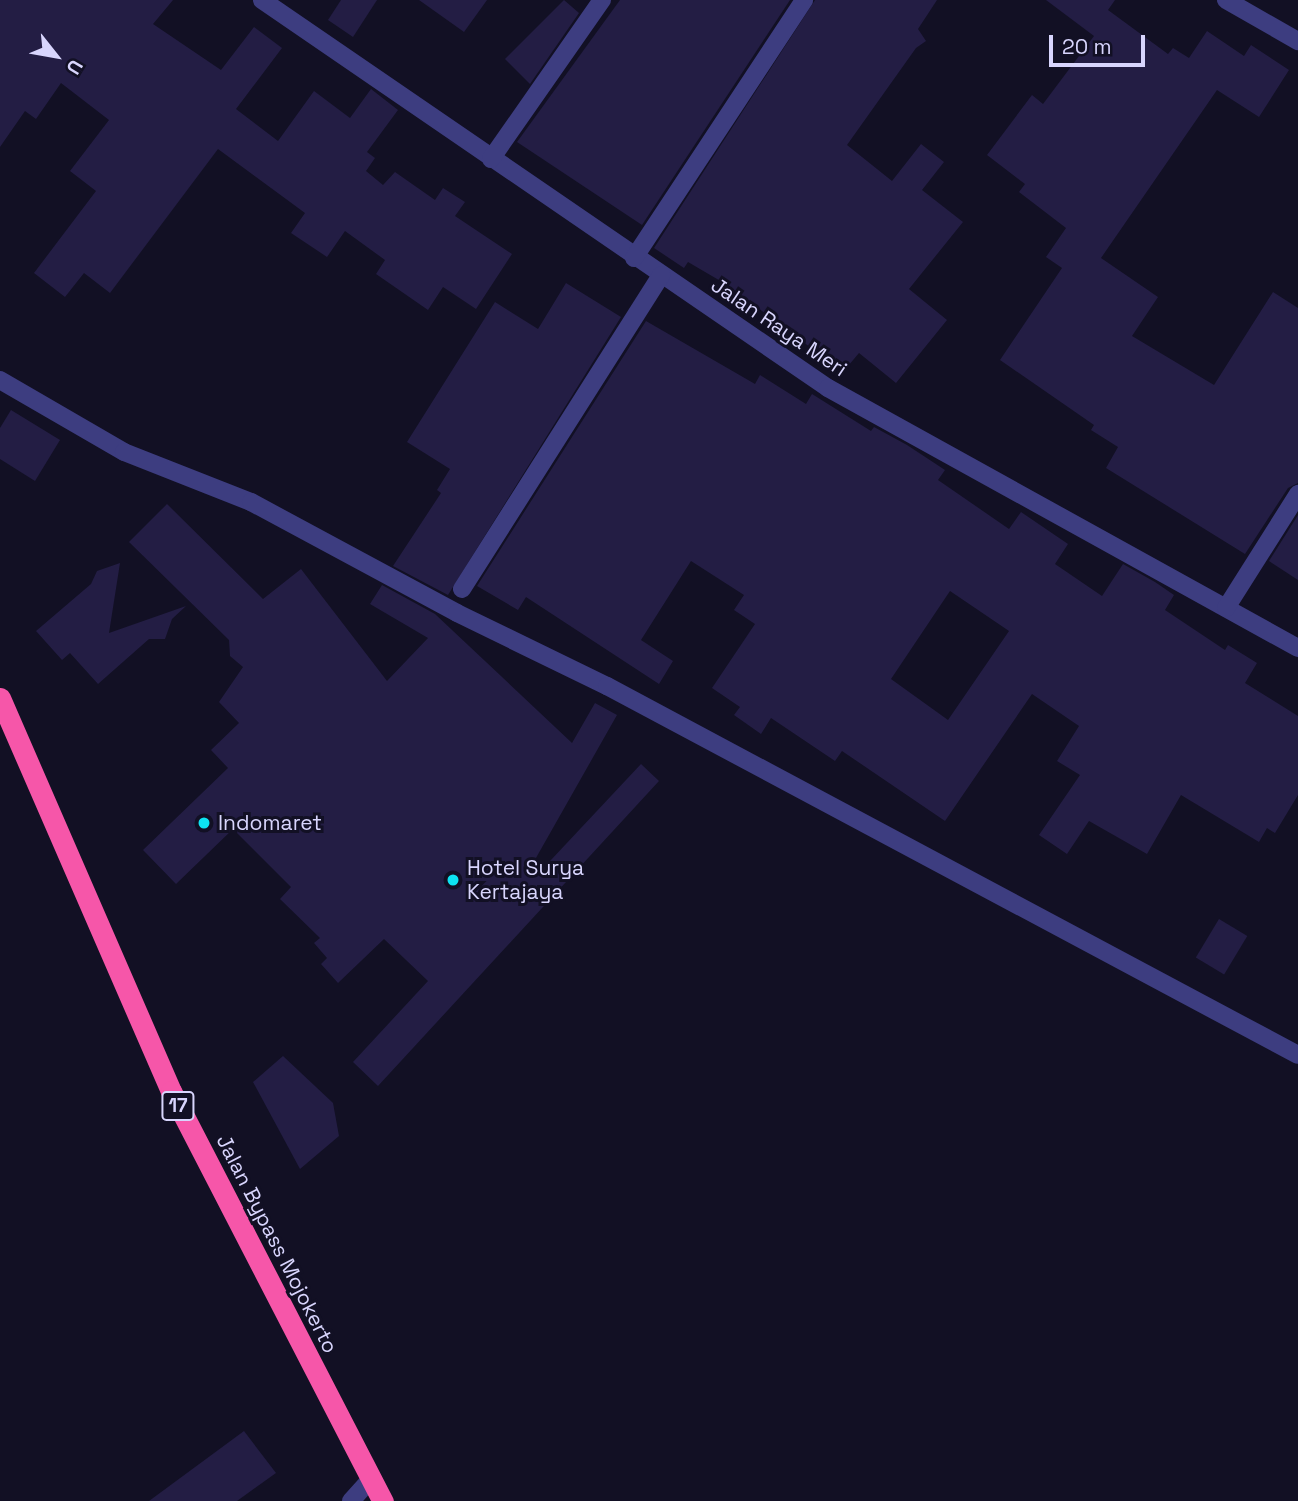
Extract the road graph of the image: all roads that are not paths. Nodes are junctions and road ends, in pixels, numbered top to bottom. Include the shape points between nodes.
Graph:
1 (262, 0) edge
2 (601, 0) edge
3 (804, 0) edge
4 (1226, 0) edge
5 (1298, 41) edge
6 (491, 159) junction
7 (634, 258) junction
8 (660, 275) junction
9 (0, 380) edge
10 (1298, 494) edge
11 (462, 589) dead end
12 (1226, 608) junction
13 (1298, 648) edge
14 (0, 698) edge
15 (1298, 1055) edge
16 (371, 1479) junction
17 (351, 1501) edge
18 (383, 1501) edge

1 - 6 street, Jalan Raya Meri
2 - 6 street
3 - 7 street
4 - 5 street
6 - 7 street, Jalan Raya Meri
7 - 8 street, Jalan Raya Meri
8 - 11 street
8 - 12 street, Jalan Raya Meri via 828,388
9 - 15 street via 124,452 251,502 457,613 607,686
10 - 12 street
12 - 13 street, Jalan Raya Meri
14 - 16 highway, Jalan Bypass Mojokerto / 17 via 171,1091
16 - 17 street
16 - 18 highway, Jalan Bypass Mojokerto / 17

